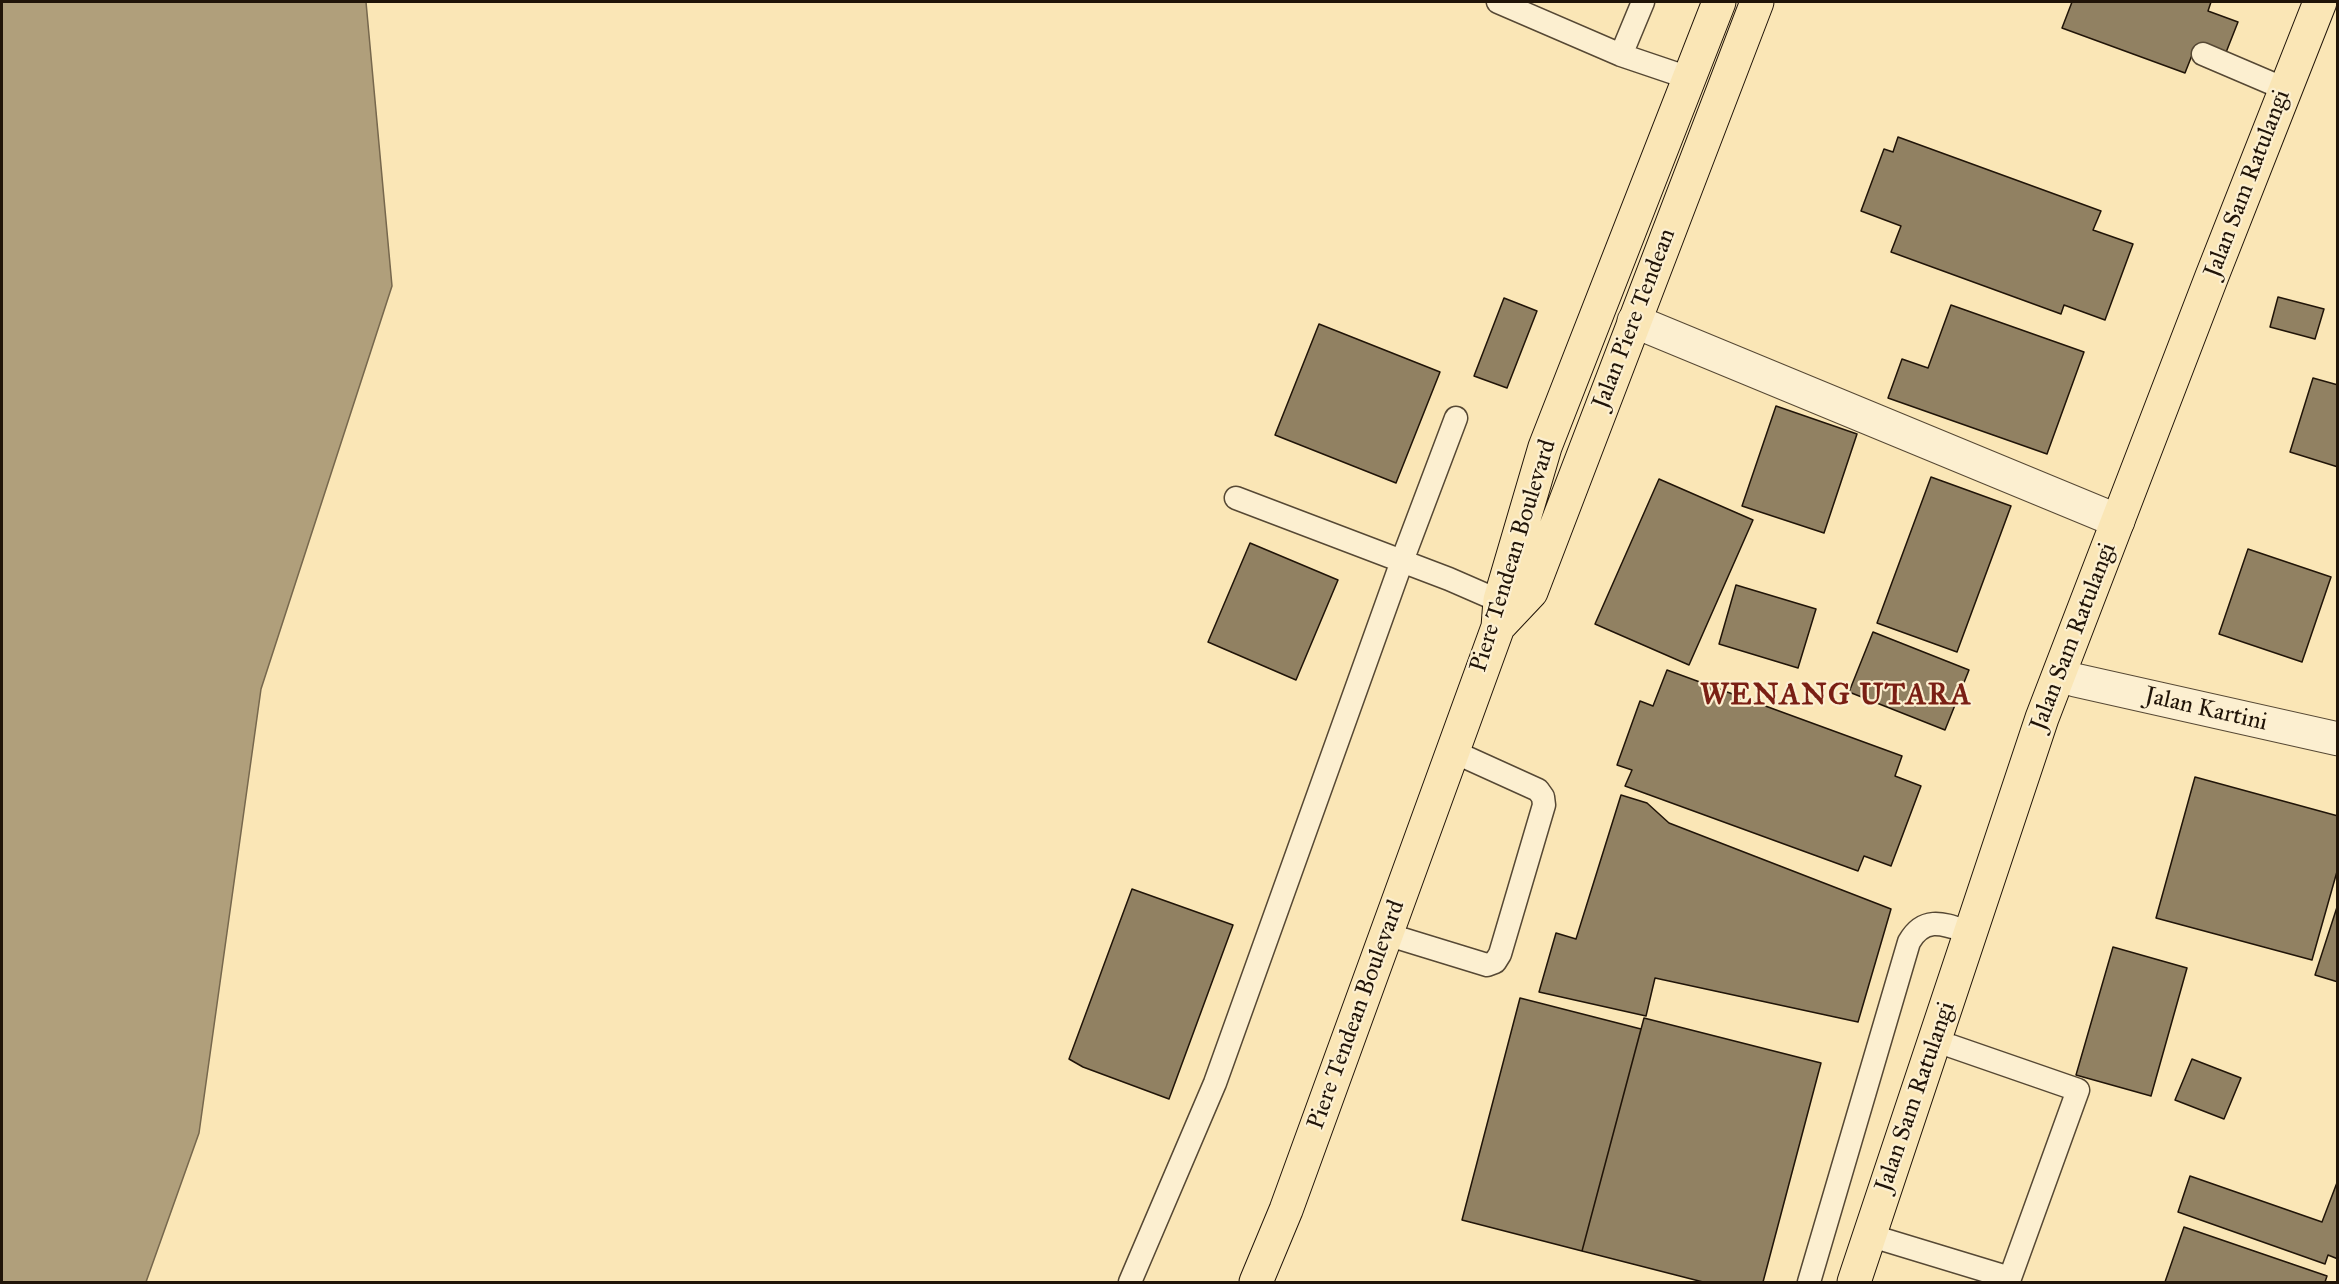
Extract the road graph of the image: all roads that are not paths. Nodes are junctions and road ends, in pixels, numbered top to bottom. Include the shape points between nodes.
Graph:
1 (1498, 2) edge
2 (1643, 2) edge
3 (1719, 2) edge
4 (1757, 2) edge
5 (2320, 2) edge
6 (2337, 4) edge
7 (2203, 54) dead end
8 (1621, 55) junction
9 (1689, 78) junction
10 (2285, 89) junction
11 (1634, 321) junction
12 (1456, 418) dead end
13 (1236, 498) dead end
14 (2118, 521) junction
15 (1402, 561) junction
16 (1505, 612) junction
17 (2074, 680) junction
18 (2337, 739) edge
19 (1452, 752) junction
20 (1971, 933) junction
21 (1386, 934) junction
22 (1951, 1047) junction
23 (1885, 1240) junction
24 (2017, 1280) edge
25 (1130, 1282) edge
26 (1256, 1282) edge
27 (1809, 1282) edge
28 (1854, 1282) edge
29 (1871, 1282) edge

1 - 8 lane
2 - 8 lane
3 - 9 main road, Piere Tendean Boulevard
4 - 11 main road, Jalan Piere Tendean
5 - 10 main road, Jalan Sam Ratulangi
6 - 17 main road, Jalan Sam Ratulangi via 2299,92
7 - 10 lane
8 - 9 lane
9 - 16 main road, Piere Tendean Boulevard via 1545,447
10 - 14 main road, Jalan Sam Ratulangi
11 - 14 street
11 - 16 main road, Jalan Piere Tendean via 1531,592
12 - 15 lane
13 - 15 lane
14 - 20 main road, Jalan Sam Ratulangi via 2042,718
15 - 16 lane
15 - 25 lane via 1215,1083
16 - 19 main road, Piere Tendean Boulevard
17 - 18 street, Jalan Kartini
17 - 22 main road, Jalan Sam Ratulangi
19 - 21 main road, Piere Tendean Boulevard
19 - 21 lane via 1538,790 1543,797 1544,805 1500,954 1487,965
20 - 27 lane via 1939,924 1925,926 1909,942
20 - 28 main road, Jalan Sam Ratulangi
21 - 26 main road, Piere Tendean Boulevard
22 - 23 main road, Jalan Sam Ratulangi
22 - 24 lane via 2078,1090
23 - 24 lane
23 - 29 main road, Jalan Sam Ratulangi

